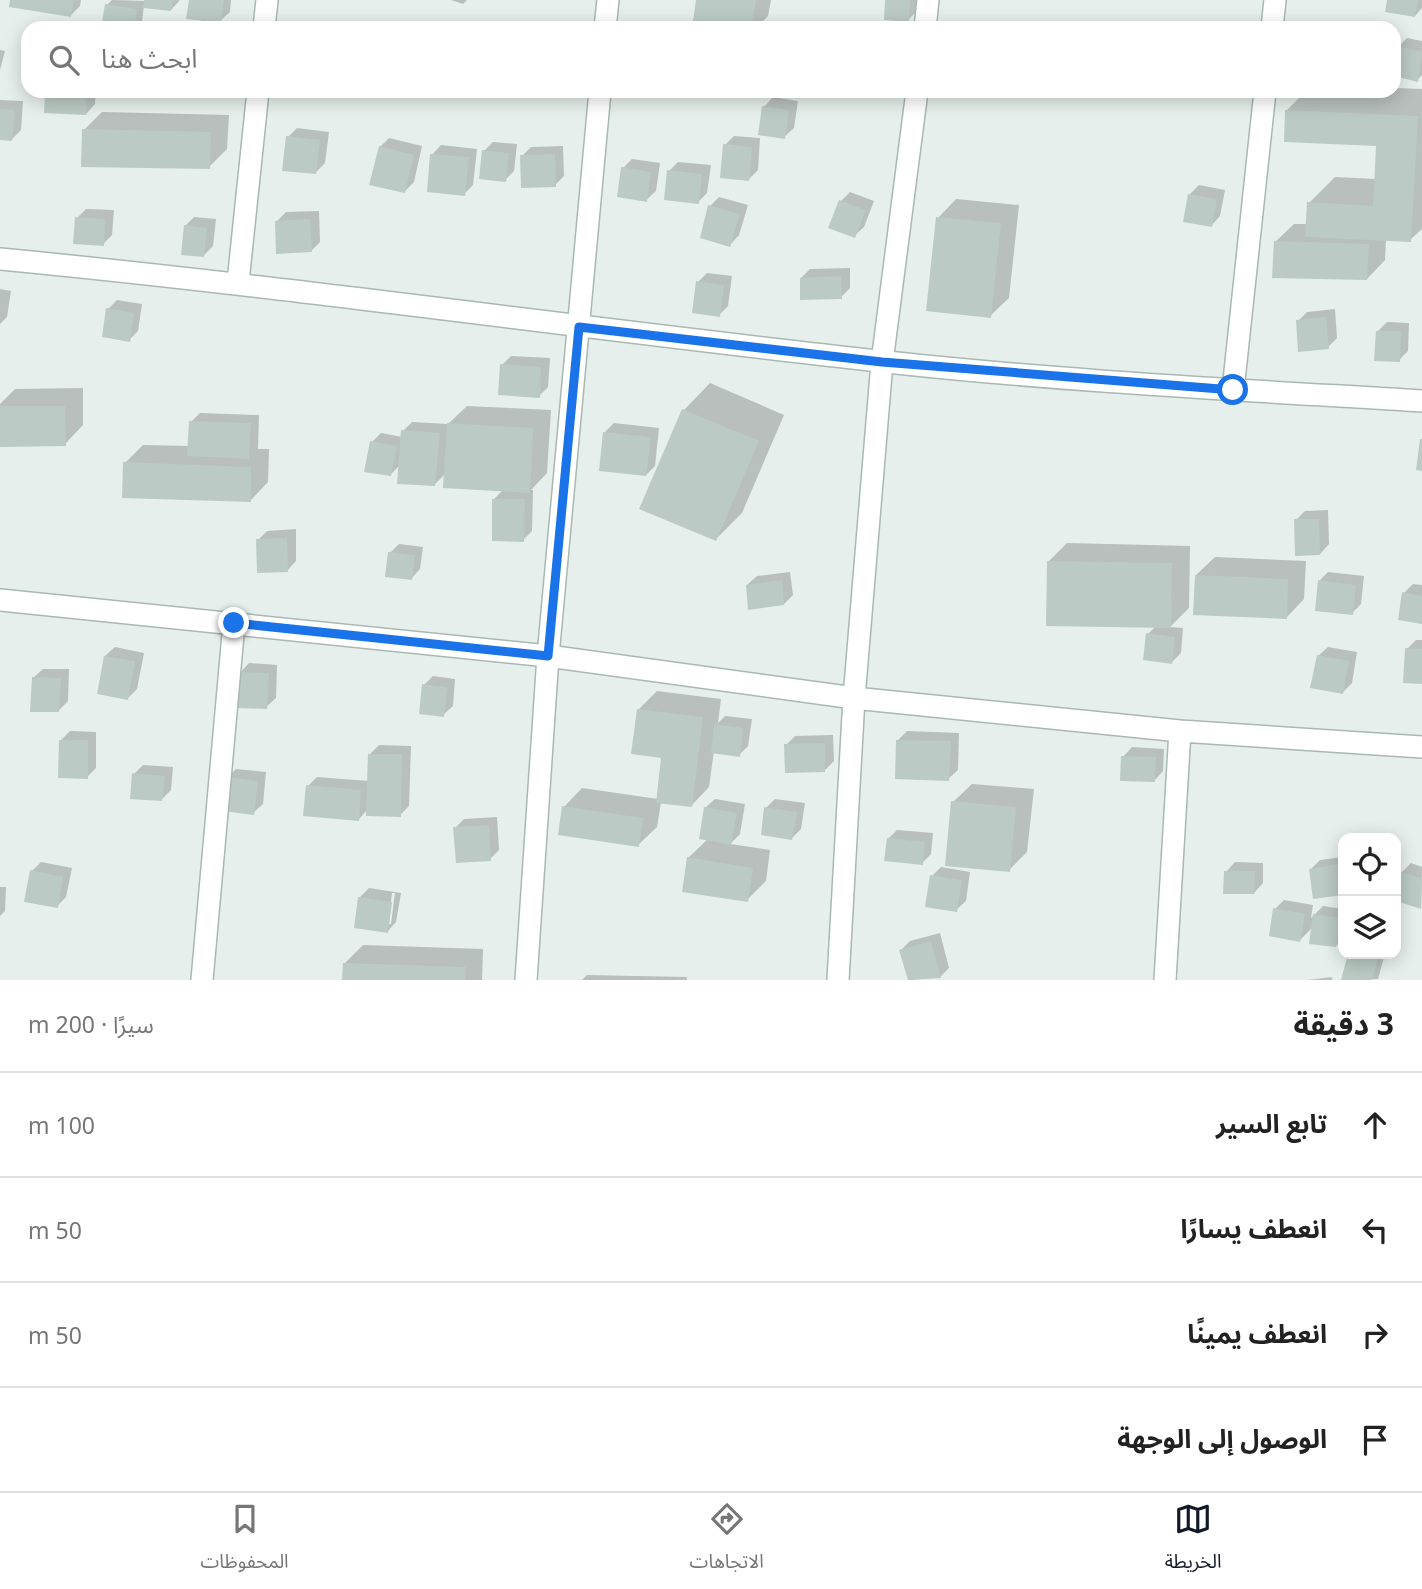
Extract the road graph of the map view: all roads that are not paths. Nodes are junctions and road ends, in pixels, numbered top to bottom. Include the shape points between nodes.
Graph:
1 (267, 0) edge
2 (608, 0) edge
3 (928, 0) edge
4 (1275, 0) edge
5 (265, 21) edge
6 (606, 21) edge
7 (926, 21) edge
8 (1273, 21) edge
9 (257, 98) edge
10 (599, 98) edge
11 (916, 98) edge
12 (1264, 98) edge
13 (0, 258) edge
14 (238, 282) junction
15 (579, 327) junction
16 (882, 362) junction
17 (1233, 390) junction
18 (1422, 401) edge
19 (0, 600) edge
20 (234, 623) junction
21 (548, 656) junction
22 (854, 698) junction
23 (1180, 731) junction
24 (1422, 747) edge
25 (202, 980) edge
26 (526, 980) edge
27 (838, 980) edge
28 (1166, 980) edge

1 - 5 street
2 - 6 street
3 - 7 street
4 - 8 street
9 - 14 street
10 - 15 street
11 - 16 street
12 - 17 street
13 - 14 street
14 - 15 street
15 - 16 street
15 - 21 street
16 - 17 street
16 - 22 street
17 - 18 street
19 - 20 street
20 - 21 street
20 - 25 street
21 - 22 street
21 - 26 street
22 - 23 street
22 - 27 street
23 - 24 street
23 - 28 street

